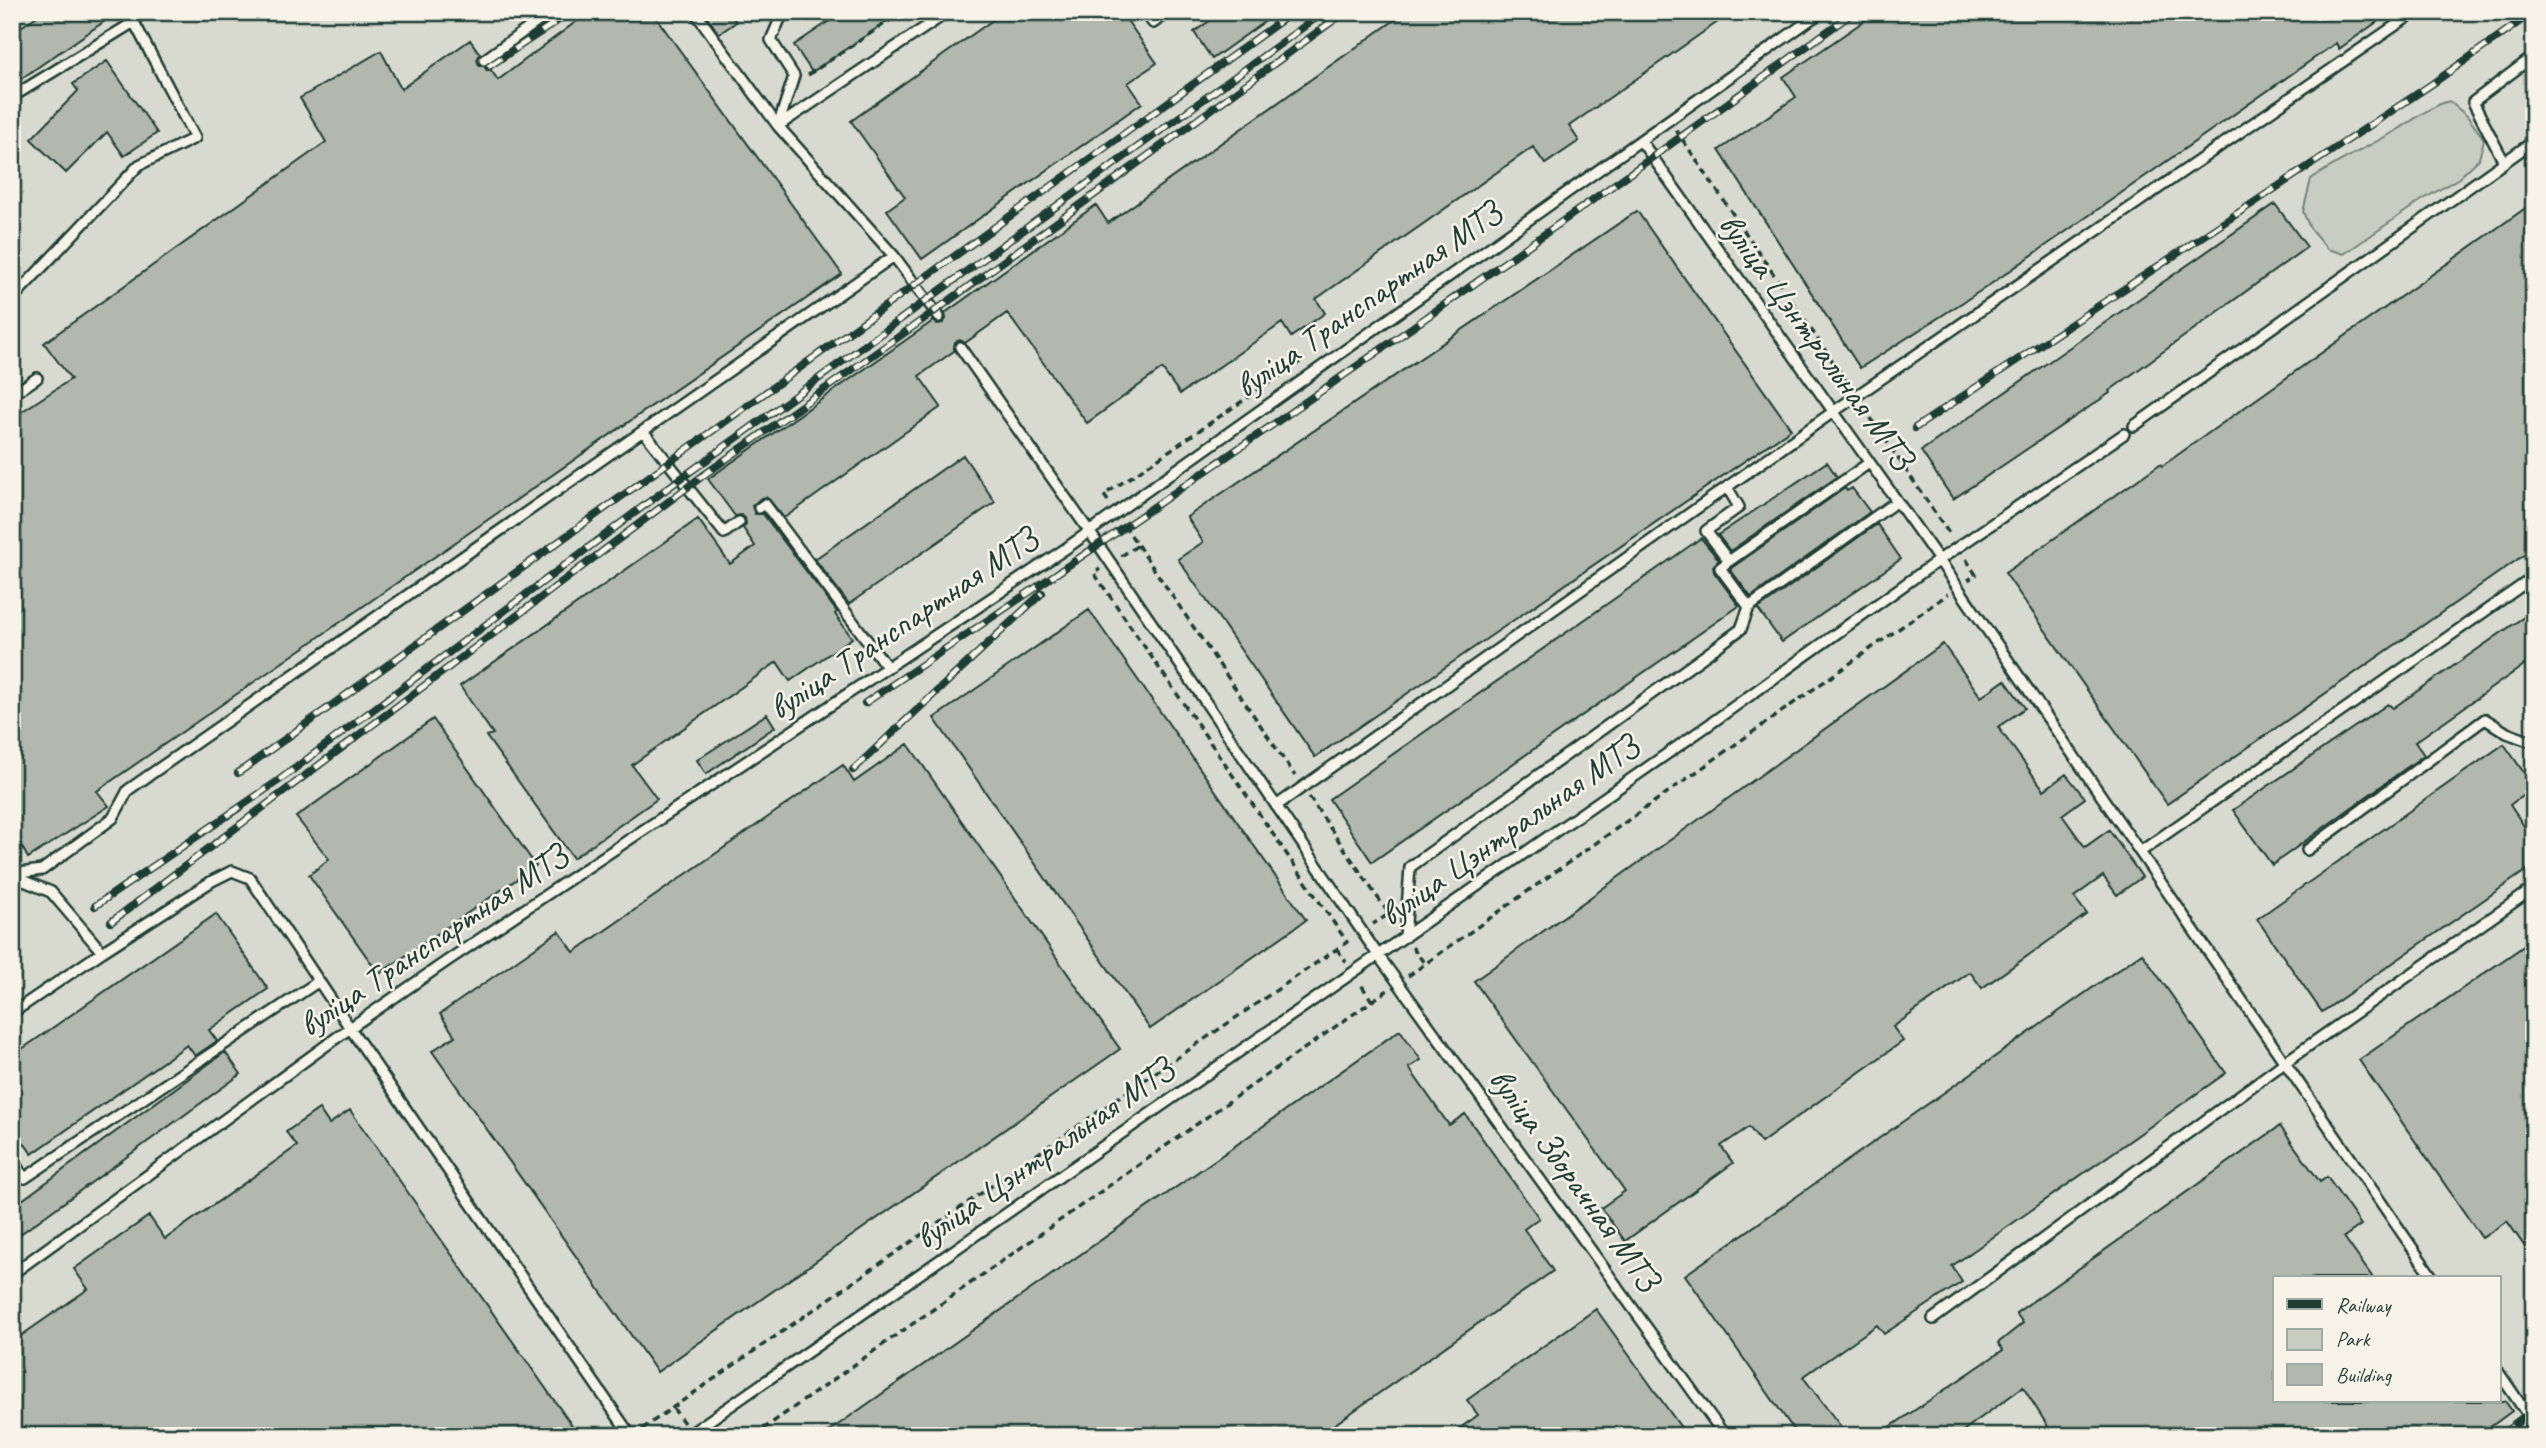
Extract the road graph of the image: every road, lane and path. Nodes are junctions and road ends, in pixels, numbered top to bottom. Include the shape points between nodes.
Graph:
1 (551, 12) edge
2 (695, 12) edge
3 (783, 12) edge
4 (921, 12) edge
5 (948, 12) edge
6 (1145, 12) edge
7 (1168, 12) edge
8 (1821, 12) edge
9 (2415, 12) edge
10 (484, 60) dead end
11 (2526, 62) dead end
12 (794, 76) junction
13 (12, 97) edge
14 (778, 126) junction
15 (1641, 141) junction
16 (2534, 141) edge
17 (2504, 162) junction
18 (12, 241) edge
19 (16, 253) dead end
20 (894, 256) junction
21 (12, 299) edge
22 (939, 317) dead end
23 (960, 347) dead end
24 (37, 378) dead end
25 (12, 395) edge
26 (1833, 412) junction
27 (2134, 426) dead end
28 (643, 430) junction
29 (2124, 434) dead end
30 (1869, 463) junction
31 (1727, 488) junction
32 (1898, 501) junction
33 (759, 508) dead end
34 (739, 522) dead end
35 (1089, 531) junction
36 (1939, 560) junction
37 (1728, 561) junction
38 (1110, 563) junction
39 (2534, 577) edge
40 (1749, 607) junction
41 (887, 667) junction
42 (2534, 743) edge
43 (1302, 787) junction
44 (1276, 806) junction
45 (2307, 850) dead end
46 (2140, 852) junction
47 (12, 875) edge
48 (2534, 888) edge
49 (1362, 932) junction
50 (1405, 937) junction
51 (1347, 942) junction
52 (1337, 949) junction
53 (102, 952) junction
54 (1378, 955) junction
55 (1353, 972) junction
56 (319, 981) junction
57 (12, 1013) edge
58 (350, 1028) junction
59 (2284, 1063) junction
60 (12, 1161) edge
61 (12, 1274) edge
62 (2432, 1276) edge
63 (1933, 1320) dead end
64 (2500, 1374) edge
65 (2534, 1424) edge
66 (2534, 1433) edge
67 (632, 1436) edge
68 (687, 1436) edge
69 (753, 1436) edge
70 (1725, 1436) edge
71 (2529, 1436) edge

1 - 10 lane
2 - 14 lane
3 - 12 lane via 771,40
4 - 12 path via 895,18 810,75
5 - 14 lane
6 - 7 lane via 1153,23
8 - 15 lane, вуліца Транспартная МТЗ
9 - 26 lane
11 - 17 lane via 2473,102
12 - 14 lane
13 - 21 lane via 134,22 195,138 139,165
14 - 20 lane
15 - 26 lane, вуліца Цэнтральная МТЗ
15 - 35 lane, вуліца Транспартная МТЗ
16 - 17 lane
17 - 27 lane
18 - 19 lane
20 - 22 lane
20 - 28 lane
23 - 35 lane, вуліца Зборачная МТЗ
24 - 25 lane
26 - 30 lane, вуліца Цэнтральная МТЗ
26 - 31 lane
28 - 34 lane via 724,533
28 - 47 lane via 128,790 113,818 42,870
29 - 36 lane
30 - 32 lane, вуліца Цэнтральная МТЗ
30 - 37 lane
31 - 37 lane via 1739,507 1706,531
31 - 43 lane
32 - 36 lane, вуліца Цэнтральная МТЗ
32 - 40 lane
33 - 41 lane via 765,504
35 - 38 lane, вуліца Зборачная МТЗ
35 - 41 lane, вуліца Транспартная МТЗ
36 - 46 lane
36 - 50 lane, вуліца Цэнтральная МТЗ
37 - 40 lane via 1720,568
38 - 43 path via 1137,546
38 - 44 lane, вуліца Зборачная МТЗ
38 - 51 path via 1094,573
39 - 46 lane
40 - 50 lane via 1741,628 1713,650 1410,867
41 - 58 lane, вуліца Транспартная МТЗ
42 - 45 lane via 2485,719
43 - 44 lane
43 - 49 path via 1389,914
44 - 49 lane, вуліца Зборачная МТЗ
46 - 59 lane
47 - 53 lane via 51,892
48 - 59 lane
49 - 51 path
49 - 54 lane, вуліца Зборачная МТЗ
50 - 54 lane, вуліца Цэнтральная МТЗ
51 - 52 path
52 - 55 path
52 - 67 path
53 - 56 lane via 232,871 250,878
53 - 57 lane
54 - 55 lane, вуліца Цэнтральная МТЗ
54 - 70 lane, вуліца Зборачная МТЗ
55 - 68 lane, вуліца Цэнтральная МТЗ
55 - 69 path via 1373,1001
56 - 58 lane
56 - 60 lane via 25,1178
58 - 61 lane, вуліца Транспартная МТЗ
58 - 67 lane
59 - 62 lane
59 - 63 lane
64 - 65 lane
66 - 71 lane

